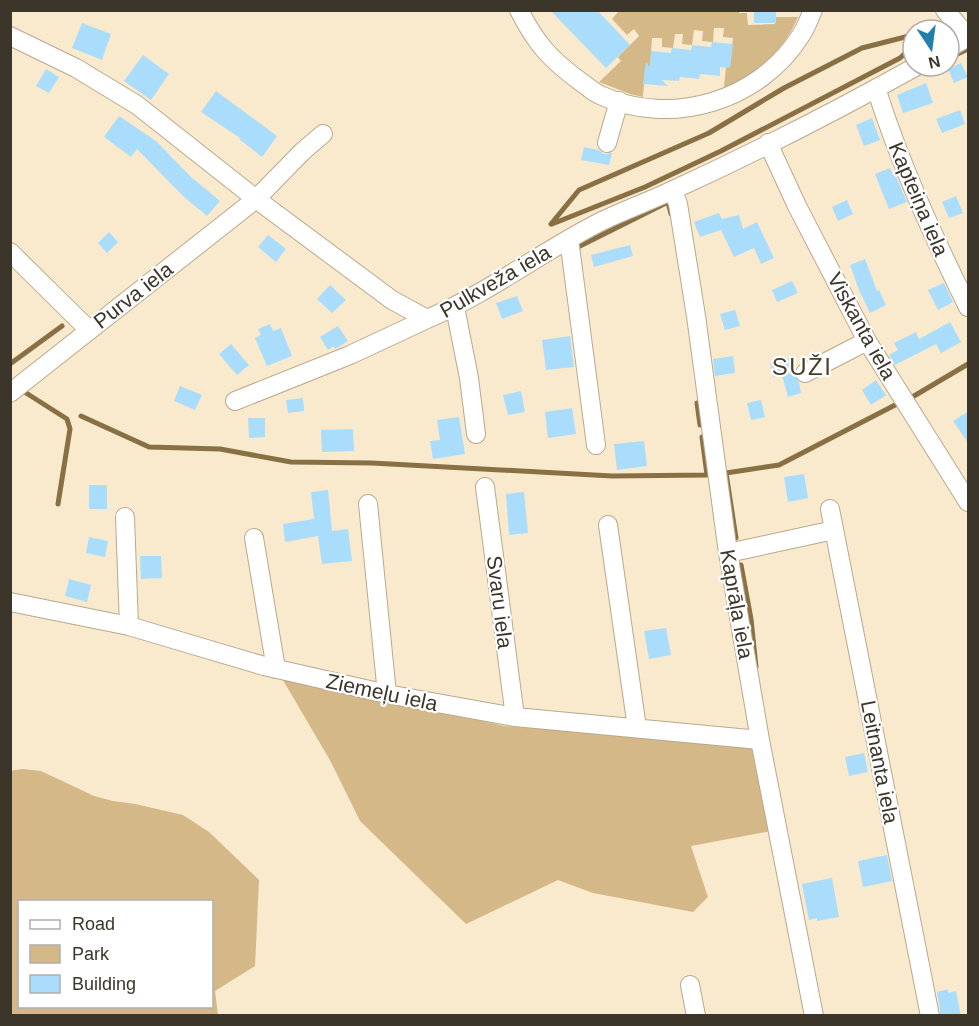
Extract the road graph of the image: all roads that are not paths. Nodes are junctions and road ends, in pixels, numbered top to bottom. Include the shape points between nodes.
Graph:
1 (519, 10) edge
2 (813, 10) edge
3 (945, 10) edge
4 (10, 36) edge
5 (969, 37) edge
6 (901, 75) edge
7 (876, 88) junction
8 (619, 101) junction
9 (323, 134) dead end
10 (607, 143) dead end
11 (768, 143) junction
12 (673, 191) junction
13 (255, 198) junction
14 (569, 239) junction
15 (10, 252) edge
16 (455, 307) junction
17 (969, 307) edge
18 (427, 319) junction
19 (89, 330) junction
20 (867, 341) junction
21 (805, 374) dead end
22 (10, 393) edge
23 (235, 401) dead end
24 (476, 434) dead end
25 (596, 445) dead end
26 (485, 487) dead end
27 (969, 502) edge
28 (368, 504) dead end
29 (830, 508) dead end
30 (125, 517) dead end
31 (608, 525) dead end
32 (834, 530) junction
33 (254, 538) dead end
34 (728, 553) junction
35 (10, 602) edge
36 (129, 626) junction
37 (276, 669) junction
38 (387, 694) junction
39 (515, 717) junction
40 (637, 728) junction
41 (760, 740) junction
42 (690, 985) dead end
43 (696, 1016) edge
44 (814, 1016) edge
45 (930, 1016) edge

1 - 8 street via 532,36 557,65 599,94
2 - 8 street via 788,53 751,86 728,97 674,110
3 - 5 street
4 - 13 street, Pulkveža iela via 76,68 137,105
6 - 7 street, Pulkveža iela
7 - 11 street, Pulkveža iela
7 - 17 street, Kapteiņa iela via 918,199
8 - 10 street
9 - 13 street, Purva iela
11 - 12 street, Pulkveža iela
11 - 20 street, Viskanta iela
12 - 14 street, Pulkveža iela
12 - 34 street, Kaprāļa iela via 694,305
13 - 18 street, Pulkveža iela via 392,300
13 - 19 street, Purva iela
14 - 16 street, Pulkveža iela
14 - 25 street
15 - 19 street
16 - 18 street, Pulkveža iela
16 - 24 street via 470,378
18 - 23 street
19 - 22 street, Purva iela
20 - 21 street
20 - 27 street, Viskanta iela
26 - 39 street, Svaru iela
28 - 38 street
29 - 32 street, Leitnanta iela
30 - 36 street
31 - 40 street
32 - 34 street
32 - 45 street, Leitnanta iela
33 - 37 street
34 - 41 street, Kaprāļa iela
35 - 36 street, Ziemeļu iela
36 - 37 street, Ziemeļu iela
37 - 38 street, Ziemeļu iela
38 - 39 street, Ziemeļu iela
39 - 40 street, Ziemeļu iela
40 - 41 street, Ziemeļu iela
41 - 44 street, Kaprāļa iela
42 - 43 street

